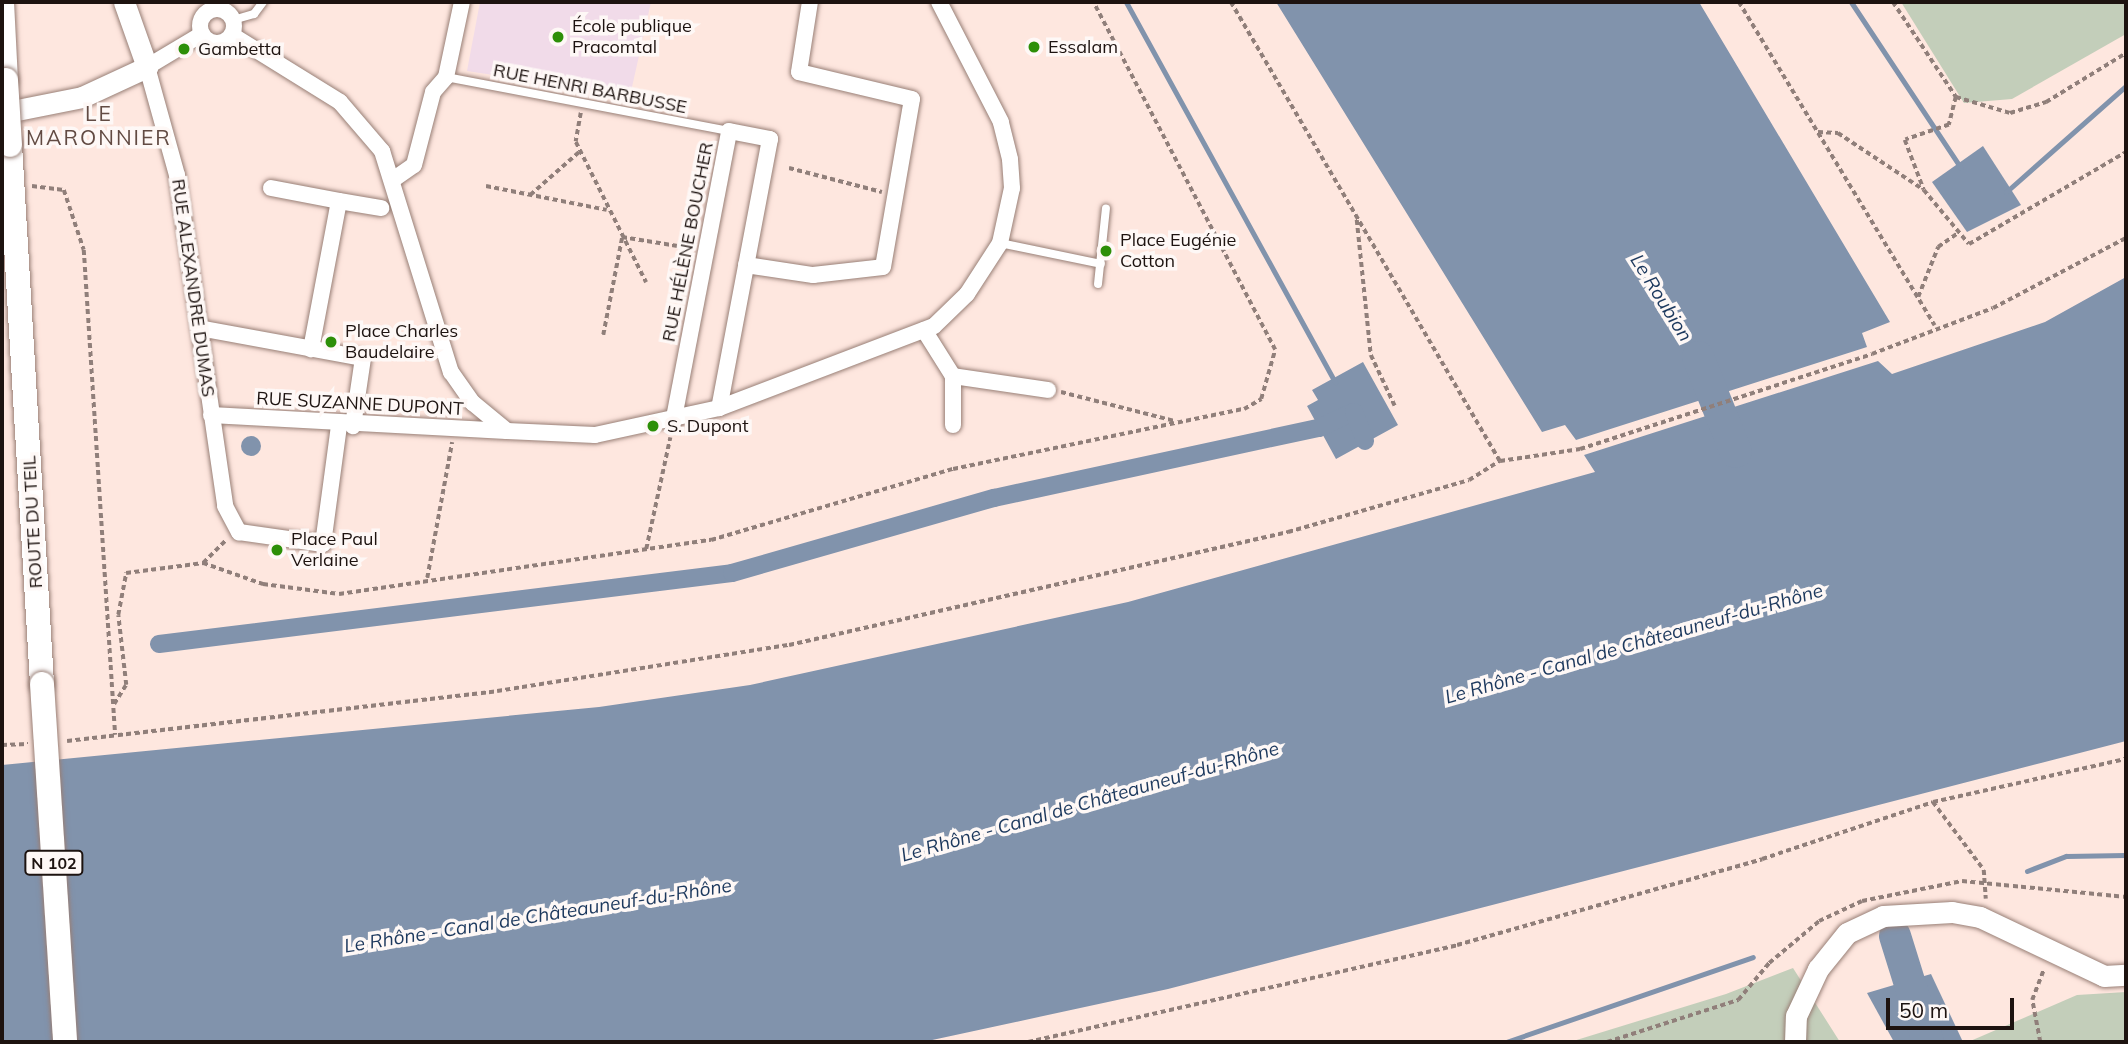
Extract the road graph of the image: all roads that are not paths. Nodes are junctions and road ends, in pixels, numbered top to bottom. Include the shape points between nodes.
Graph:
1 (124, 2) edge
2 (263, 2) edge
3 (461, 2) edge
4 (810, 2) edge
5 (939, 2) edge
6 (211, 6) edge
7 (2, 12) edge
8 (233, 27) junction
9 (202, 34) junction
10 (147, 67) junction
11 (446, 77) junction
12 (2, 113) edge
13 (729, 131) junction
14 (394, 179) junction
15 (271, 188) dead end
16 (339, 201) junction
17 (381, 208) dead end
18 (1106, 208) dead end
19 (1000, 243) junction
20 (1101, 264) junction
21 (746, 265) junction
22 (1097, 284) dead end
23 (199, 328) junction
24 (924, 330) junction
25 (311, 349) junction
26 (953, 376) junction
27 (1048, 390) road end
28 (719, 408) junction
29 (211, 415) junction
30 (673, 423) junction
31 (346, 425) junction
32 (953, 425) dead end
33 (506, 431) junction
34 (2126, 975) edge
35 (65, 1042) edge
36 (1795, 1042) edge

1 - 10 street, RUE ALEXANDRE DUMAS
2 - 8 lane
3 - 11 street
4 - 21 street via 799,72 912,99 900,195 883,267 813,275
5 - 19 street via 1003,125 1012,188
6 - 8 street
6 - 9 street via 201,23
7 - 35 main road, ROUTE DU TEIL / N 102, bridge
8 - 9 street via 214,43
8 - 14 street via 351,111
9 - 10 street
10 - 12 street via 82,97
10 - 23 street, RUE ALEXANDRE DUMAS via 177,175
11 - 13 lane, RUE HENRI BARBUSSE
11 - 14 street via 433,92 414,165
13 - 21 street, RUE HÉLÈNE BOUCHER via 770,139
13 - 30 street, RUE HÉLÈNE BOUCHER
14 - 33 street via 451,372 474,403
15 - 16 street
16 - 17 street
16 - 25 street
18 - 20 lane
19 - 20 lane
19 - 24 street, RUE SUZANNE DUPONT via 967,294
20 - 22 lane
21 - 28 street, RUE HÉLÈNE BOUCHER
23 - 25 street
23 - 29 street, RUE ALEXANDRE DUMAS
24 - 26 street
24 - 28 street, RUE SUZANNE DUPONT
25 - 31 street via 363,358
26 - 27 street
26 - 32 street
28 - 30 street, RUE SUZANNE DUPONT
29 - 31 street, RUE SUZANNE DUPONT
29 - 31 street via 225,506 239,532 323,544
30 - 33 street, RUE SUZANNE DUPONT via 595,435
31 - 33 street, RUE SUZANNE DUPONT
34 - 36 street via 2104,976 2003,926 1952,912 1884,916 1847,933 1818,969 1796,1016

